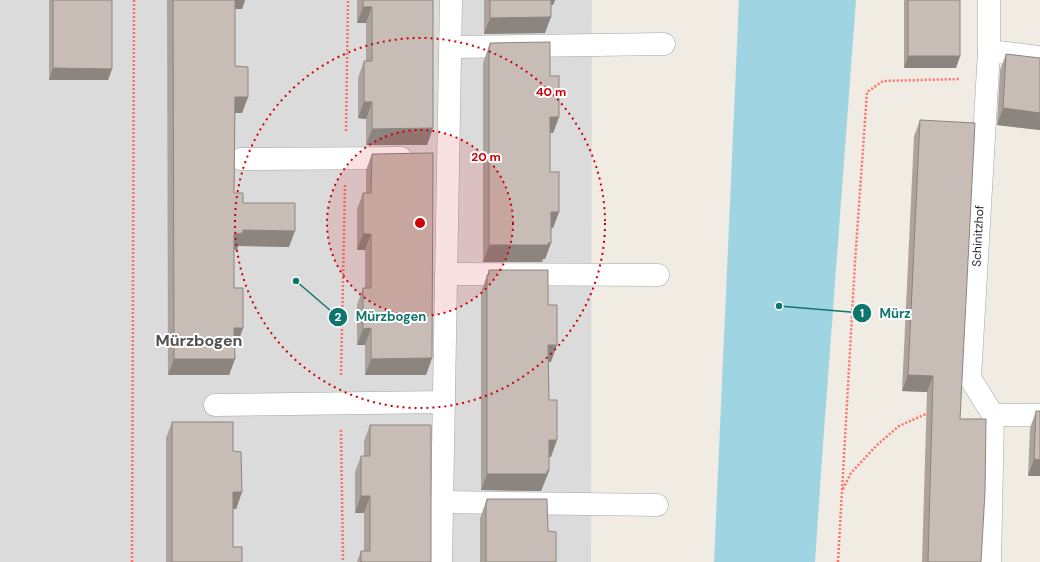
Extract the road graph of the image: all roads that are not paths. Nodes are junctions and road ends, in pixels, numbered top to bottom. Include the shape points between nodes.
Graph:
1 (452, 0) edge
2 (989, 0) edge
3 (664, 44) dead end
4 (450, 48) junction
5 (989, 50) junction
6 (1040, 57) edge
7 (432, 157) junction
8 (242, 159) dead end
9 (446, 274) junction
10 (658, 275) dead end
11 (444, 402) junction
12 (215, 405) dead end
13 (993, 415) junction
14 (1040, 415) edge
15 (442, 502) junction
16 (657, 505) dead end
17 (441, 562) edge
18 (990, 562) edge

1 - 4 street
2 - 5 street, Schinitzhof
3 - 4 street
4 - 7 street
5 - 6 street
5 - 13 street, Schinitzhof via 970,378
7 - 8 street
7 - 9 street
9 - 10 street
9 - 11 street
11 - 12 street
11 - 15 street
13 - 14 street
13 - 18 street
15 - 16 street
15 - 17 street

